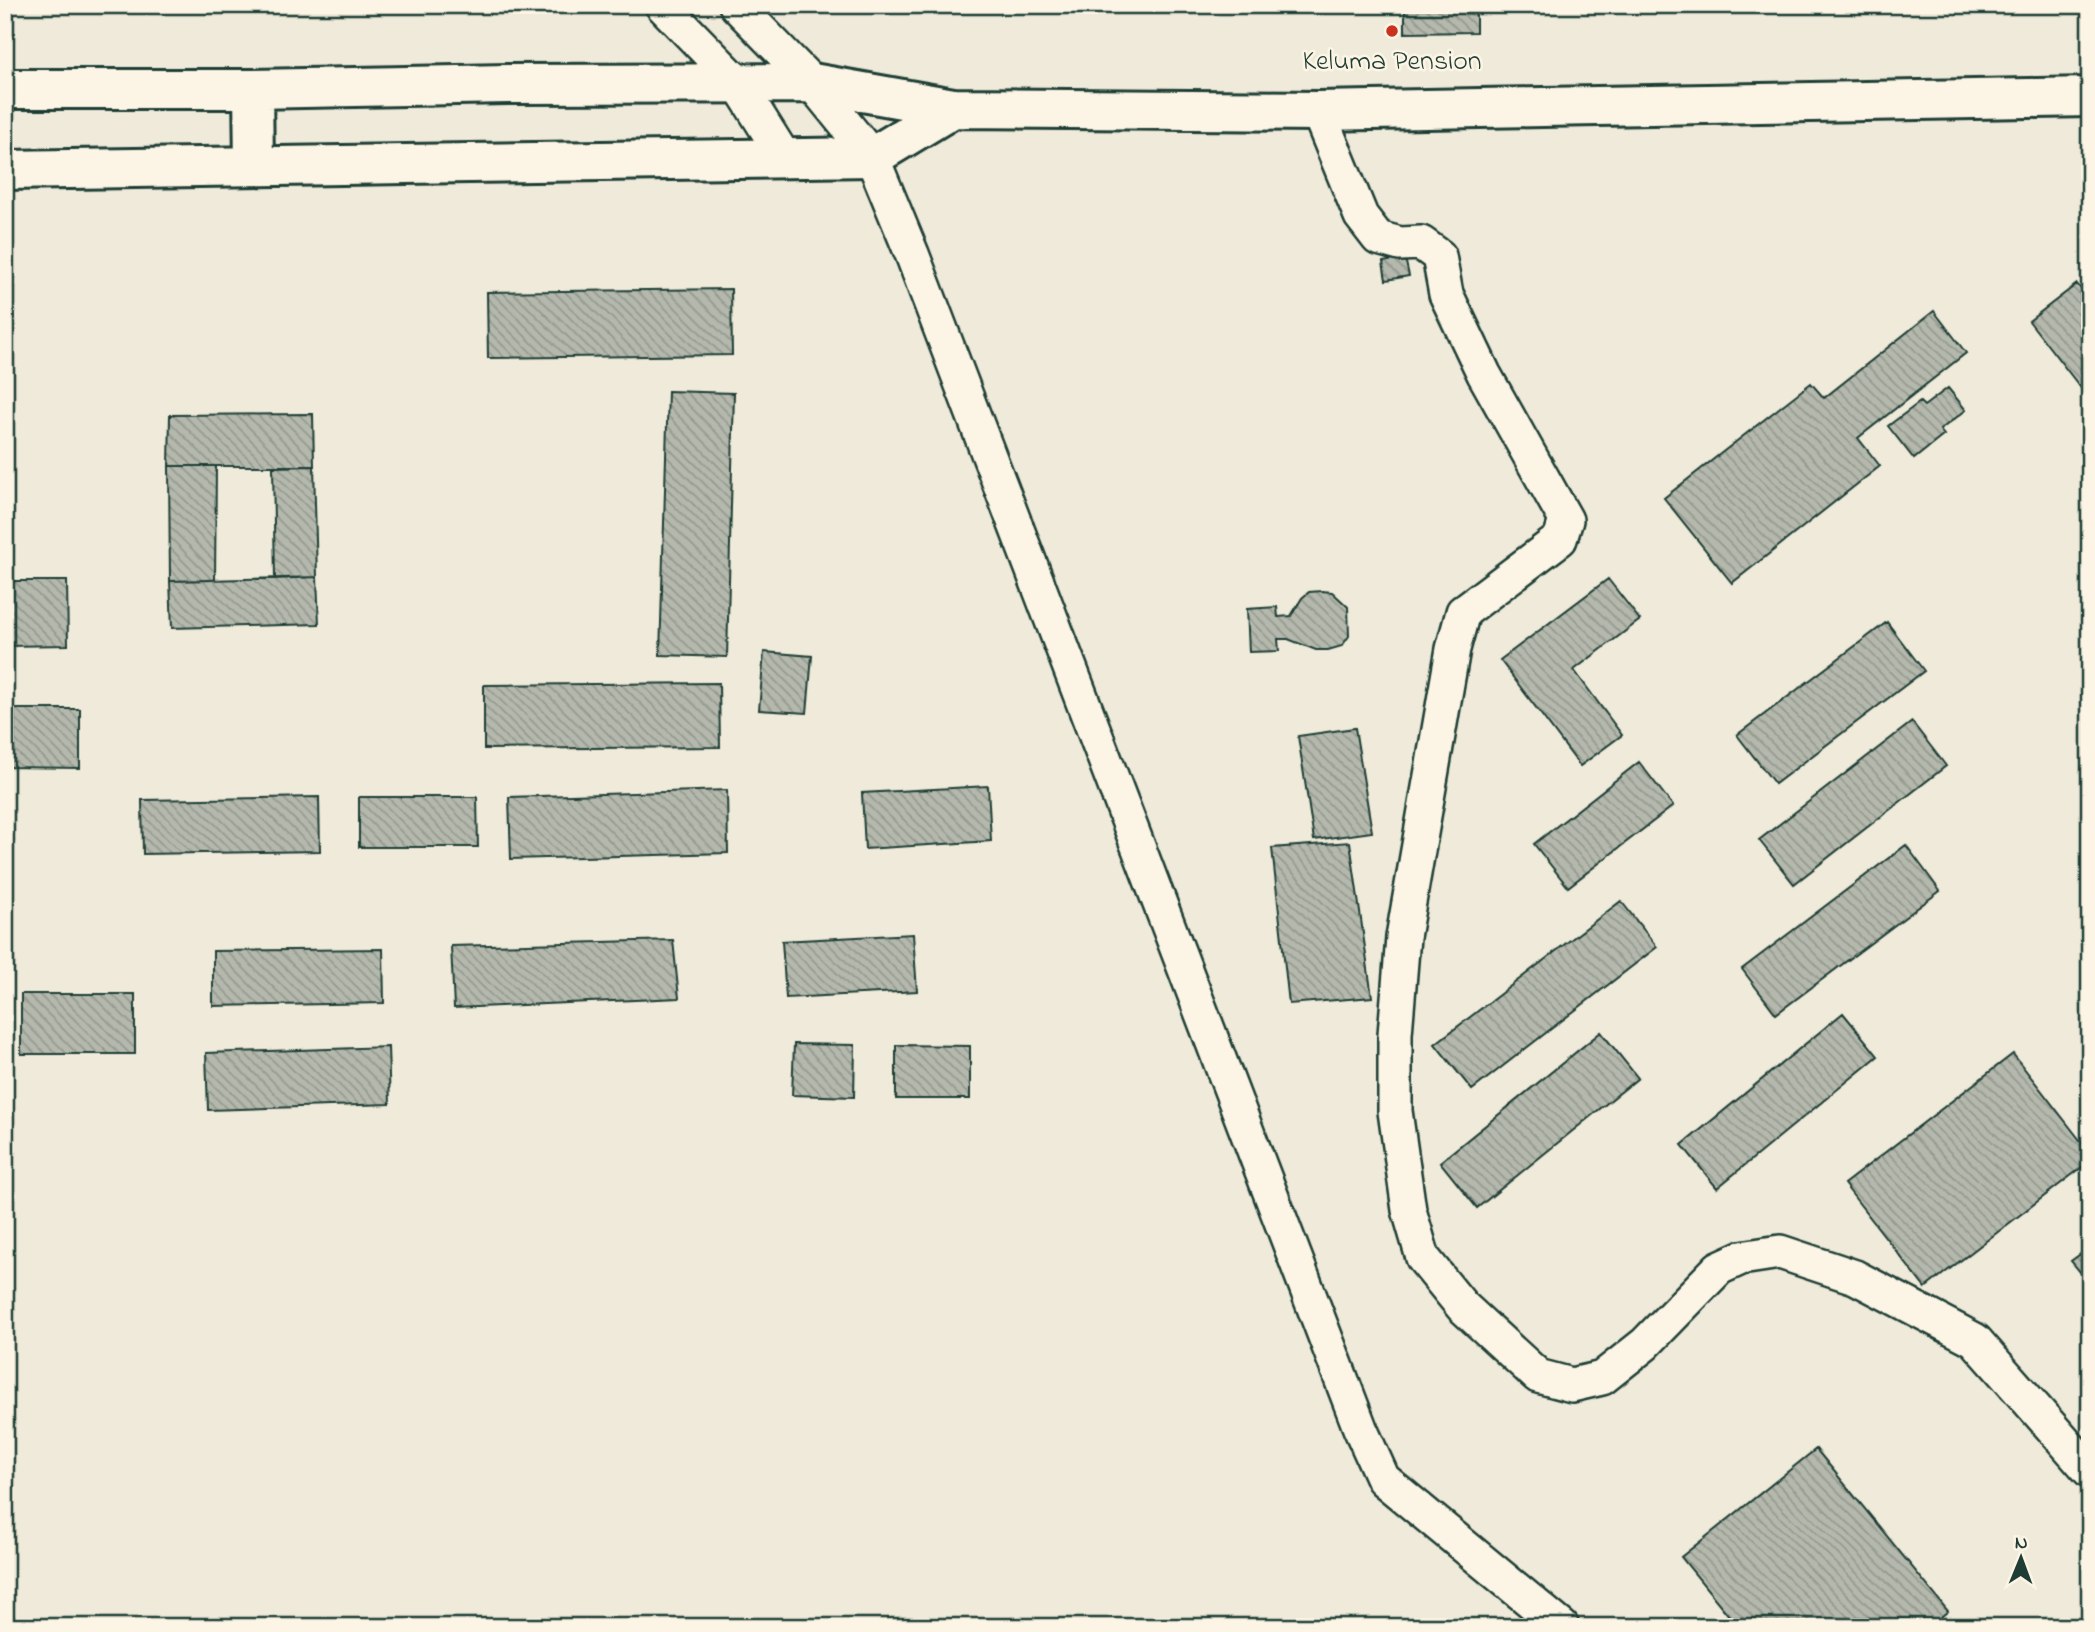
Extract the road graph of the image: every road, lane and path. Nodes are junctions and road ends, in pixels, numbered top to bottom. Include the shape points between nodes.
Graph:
1 (662, 5) edge
2 (736, 5) edge
3 (737, 82) junction
4 (812, 83) junction
5 (5, 89) edge
6 (253, 89) junction
7 (2090, 97) edge
8 (953, 108) junction
9 (1318, 111) junction
10 (872, 157) junction
11 (786, 160) junction
12 (254, 166) junction
13 (5, 170) edge
14 (2090, 1471) edge
15 (1562, 1627) edge

1 - 3 street
2 - 4 street
3 - 4 main road
3 - 6 main road
3 - 11 street
4 - 8 main road
4 - 10 street
5 - 6 main road
6 - 12 main road
7 - 9 main road
8 - 9 main road
8 - 10 main road
9 - 14 street via 1360,216 1378,238 1421,243 1440,256 1446,294 1484,374 1566,520 1560,539 1462,612 1453,649 1403,937 1395,1034 1395,1111 1409,1210 1423,1258 1462,1306 1538,1376 1572,1385 1602,1378 1719,1268 1741,1258 1780,1252 1855,1277 1975,1340
10 - 11 main road
10 - 15 street via 1383,1479
11 - 12 main road
12 - 13 main road

